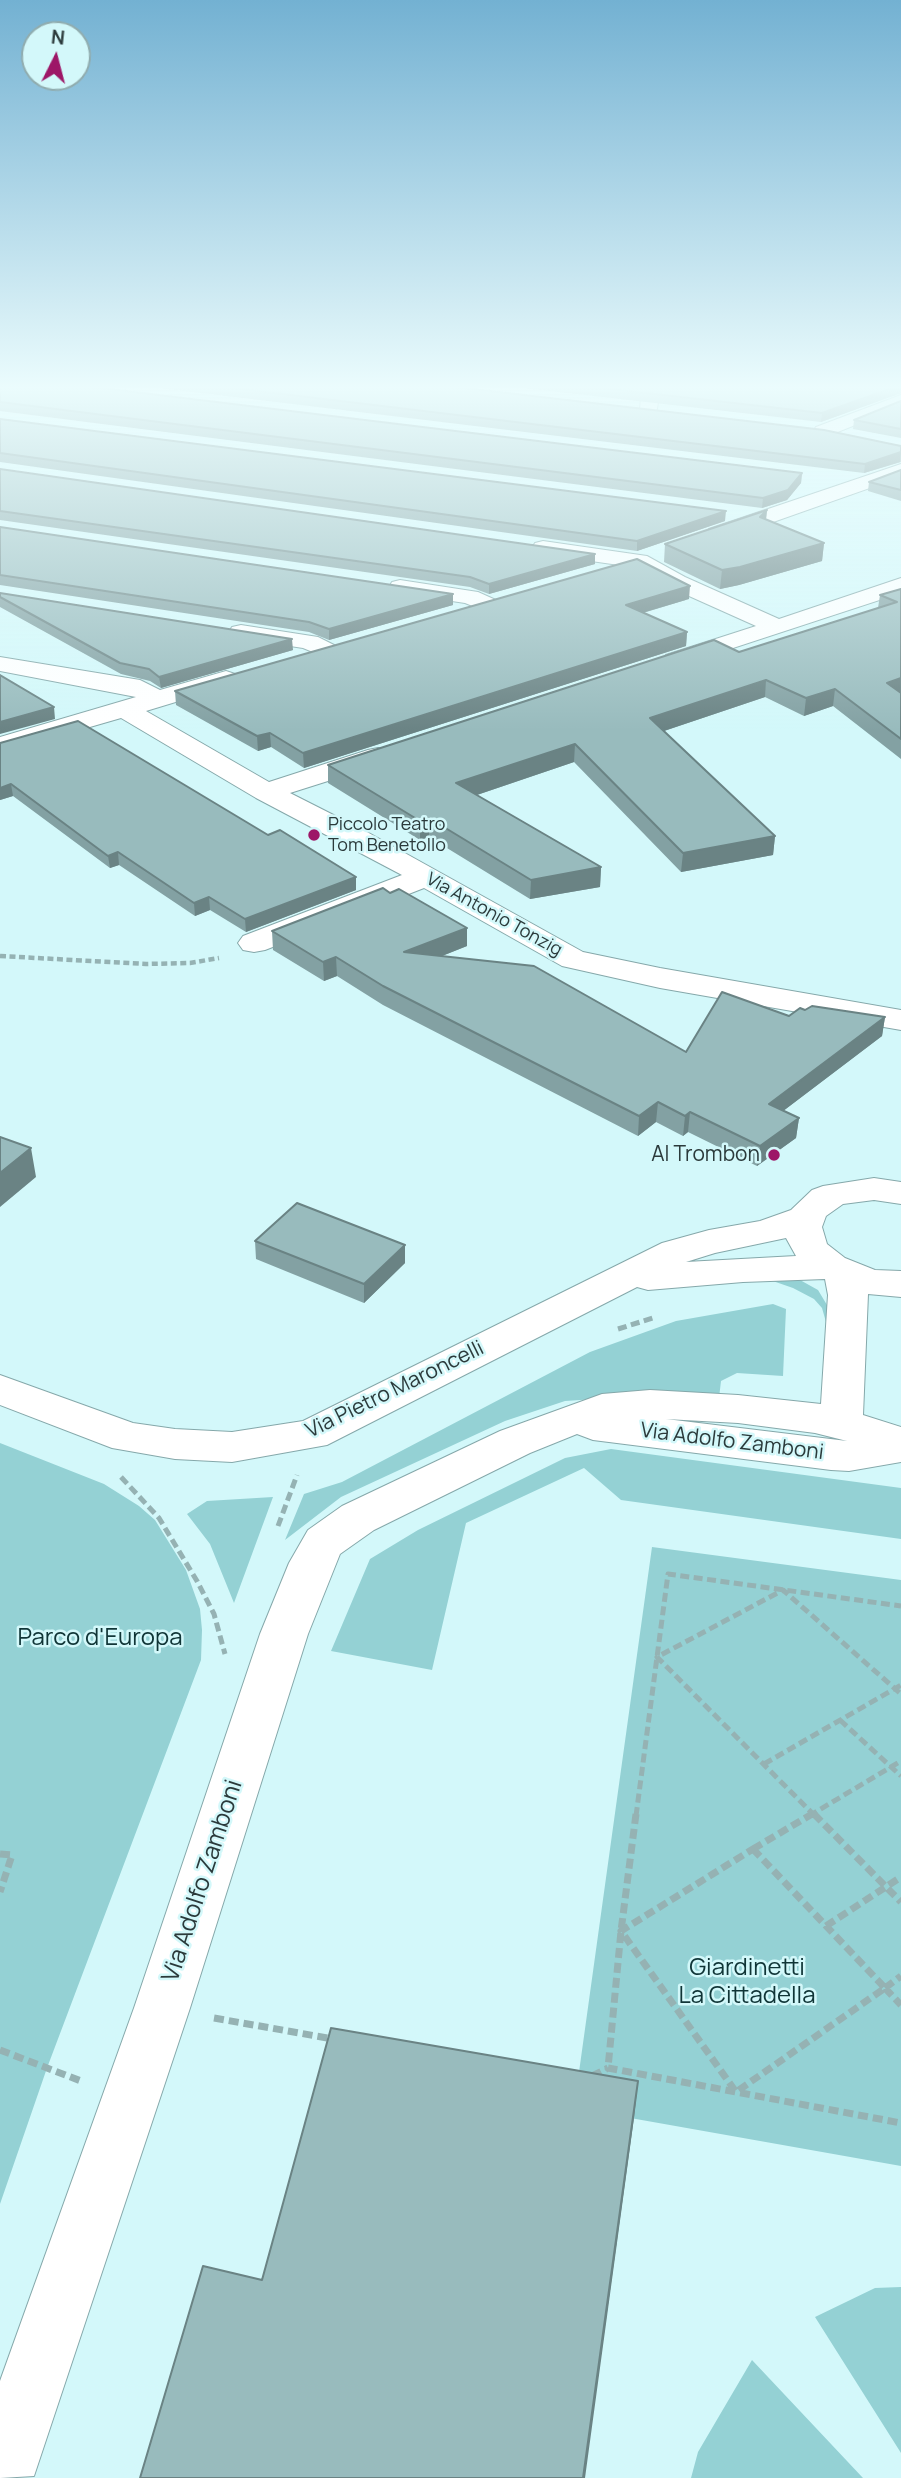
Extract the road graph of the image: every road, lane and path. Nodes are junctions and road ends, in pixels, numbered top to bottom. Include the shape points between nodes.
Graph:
1 (819, 500) edge
2 (724, 512) edge
3 (765, 517) junction
4 (702, 539) edge
5 (517, 544) edge
6 (665, 553) dead end
7 (639, 561) junction
8 (590, 576) edge
9 (374, 583) edge
10 (901, 585) edge
11 (515, 599) edge
12 (491, 606) junction
13 (452, 616) edge
14 (778, 627) junction
15 (215, 628) edge
16 (351, 643) edge
17 (325, 650) junction
18 (286, 662) edge
19 (0, 664) edge
20 (648, 669) edge
21 (247, 673) edge
22 (155, 699) junction
23 (123, 708) junction
24 (0, 745) edge
25 (400, 749) edge
26 (266, 792) junction
27 (425, 877) junction
28 (254, 943) joint
29 (0, 956) edge
30 (901, 1020) edge
31 (897, 1189) edge
32 (805, 1218) junction
33 (837, 1271) junction
34 (619, 1283) junction
35 (901, 1284) edge
36 (661, 1315) dead end
37 (613, 1330) dead end
38 (0, 1389) edge
39 (563, 1423) junction
40 (841, 1423) junction
41 (901, 1445) edge
42 (298, 1471) dead end
43 (129, 1472) dead end
44 (285, 1472) dead end
45 (783, 1590) junction
46 (901, 1606) edge
47 (657, 1657) junction
48 (227, 1661) dead end
49 (898, 1686) edge
50 (901, 1694) edge
51 (840, 1720) junction
52 (901, 1761) edge
53 (764, 1764) junction
54 (891, 1767) junction
55 (901, 1776) edge
56 (814, 1814) junction
57 (753, 1849) junction
58 (0, 1854) edge
59 (901, 1877) edge
60 (886, 1886) junction
61 (0, 1892) edge
62 (901, 1902) edge
63 (825, 1926) junction
64 (621, 1931) junction
65 (901, 1976) edge
66 (885, 1988) junction
67 (901, 2005) edge
68 (162, 2008) junction
69 (336, 2039) edge
70 (0, 2050) edge
71 (47, 2067) dead end
72 (608, 2068) junction
73 (587, 2078) edge
74 (736, 2092) junction
75 (901, 2123) edge
76 (0, 2476) edge

1 - 3 street
2 - 3 street
3 - 4 street
5 - 7 street
6 - 7 street
7 - 8 street
7 - 14 street
9 - 12 street via 470,597
10 - 14 street
11 - 12 street
12 - 13 street
14 - 20 street
15 - 17 street via 309,642
16 - 17 street
17 - 18 street
19 - 22 street via 140,688
21 - 22 street
22 - 23 street
23 - 24 street
23 - 26 street, Via Antonio Tonzig
25 - 26 street
26 - 27 street, Via Antonio Tonzig
27 - 28 street
27 - 30 street, Via Antonio Tonzig via 555,949 596,966
28 - 29 path via 218,959 190,963
31 - 32 street via 836,1194 816,1204
32 - 33 street via 807,1244
32 - 34 street, Via Pietro Maroncelli via 676,1252
33 - 34 street, Via Pietro Maroncelli via 668,1274
33 - 35 street, Via Pietro Maroncelli via 870,1282
33 - 40 street, Via Adolfo Zamboni via 848,1295
34 - 38 street, Via Pietro Maroncelli via 312,1434 232,1447 175,1444 127,1437
36 - 37 path
39 - 40 street, Via Adolfo Zamboni via 602,1408 650,1404 738,1409
39 - 41 street, Via Adolfo Zamboni via 831,1455 849,1456
39 - 68 street, Via Adolfo Zamboni via 358,1518 324,1542 284,1634
40 - 41 street
42 - 44 path
43 - 48 path via 116,1471 159,1518 197,1581 214,1614
45 - 46 path
45 - 47 path
45 - 47 path via 668,1574
45 - 49 path
47 - 53 path
47 - 64 path
49 - 50 path
49 - 51 path
51 - 53 path
51 - 54 path
52 - 54 path
53 - 56 path
54 - 55 path
54 - 56 path
56 - 57 path
56 - 60 path
57 - 63 path
57 - 64 path
58 - 61 path via 12,1855
59 - 60 path
60 - 62 path
60 - 63 path
63 - 66 path
64 - 72 path
64 - 74 path
65 - 66 path
66 - 67 path
66 - 74 path
68 - 69 path
68 - 76 street, Via Adolfo Zamboni
70 - 71 path
72 - 73 path
72 - 74 path
74 - 75 path

